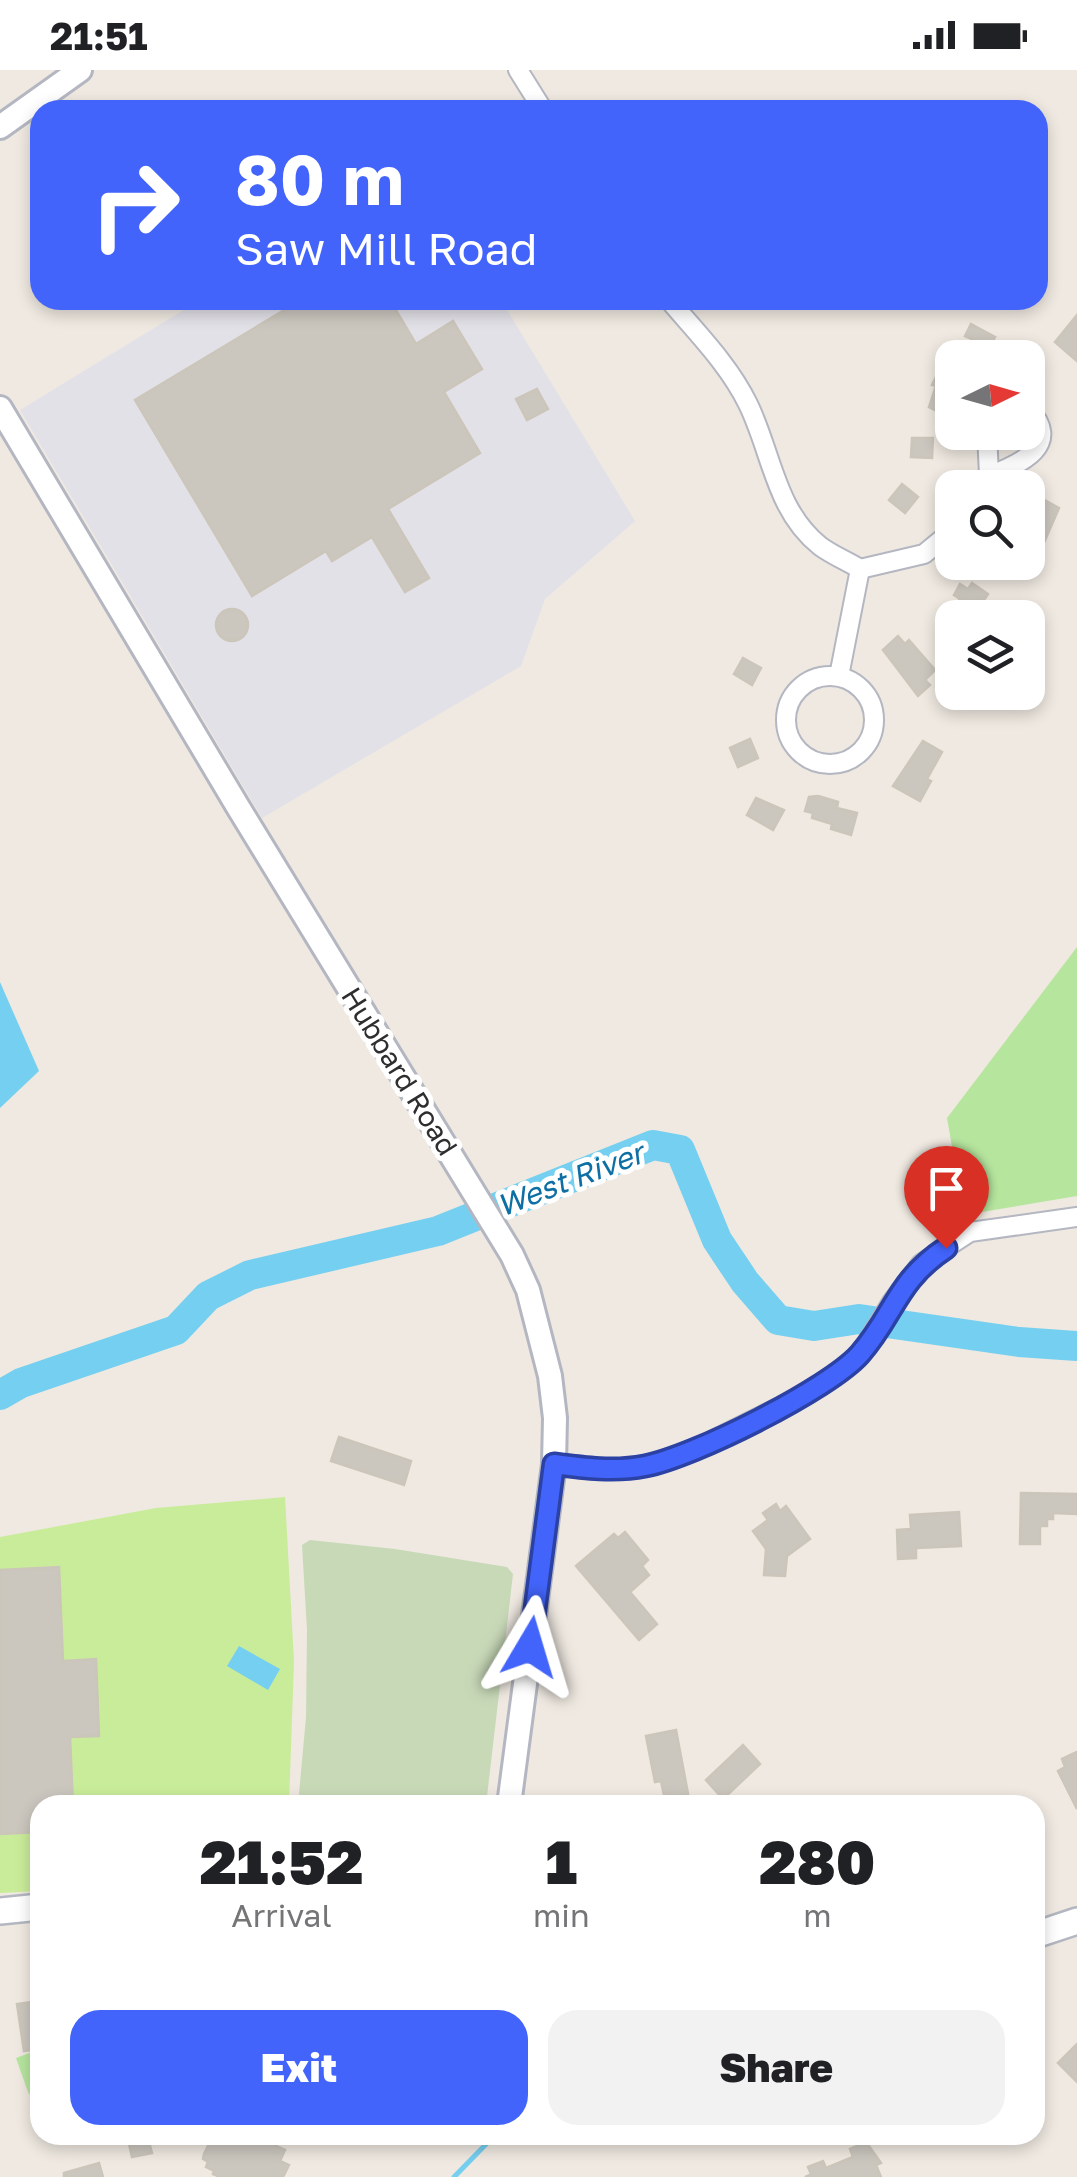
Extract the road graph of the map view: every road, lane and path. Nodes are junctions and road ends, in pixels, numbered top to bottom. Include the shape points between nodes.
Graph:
1 (80, 70) edge
2 (518, 70) edge
3 (38, 100) edge
4 (538, 100) edge
5 (30, 106) edge
6 (0, 127) edge
7 (678, 310) edge
8 (0, 408) edge
9 (1036, 450) edge
10 (1007, 470) edge
11 (935, 545) edge
12 (860, 568) junction
13 (839, 676) junction
14 (1077, 1218) edge
15 (554, 1464) junction
16 (510, 1795) edge
17 (30, 1909) edge
18 (0, 1911) edge
19 (1077, 1921) edge
20 (1045, 1932) edge

1 - 3 street
2 - 4 street
5 - 6 street
7 - 12 street via 748,404 783,500 800,527
8 - 15 street, Hubbard Road via 512,1255 547,1362
9 - 10 street
11 - 12 street via 924,554
12 - 13 street
13 - 13 street via 804,683 785,718 798,752 835,765 852,760 874,731 869,697
14 - 15 street via 970,1232 921,1264 846,1368 673,1458 618,1469
15 - 16 street, Hubbard Road
17 - 18 main road
19 - 20 main road

